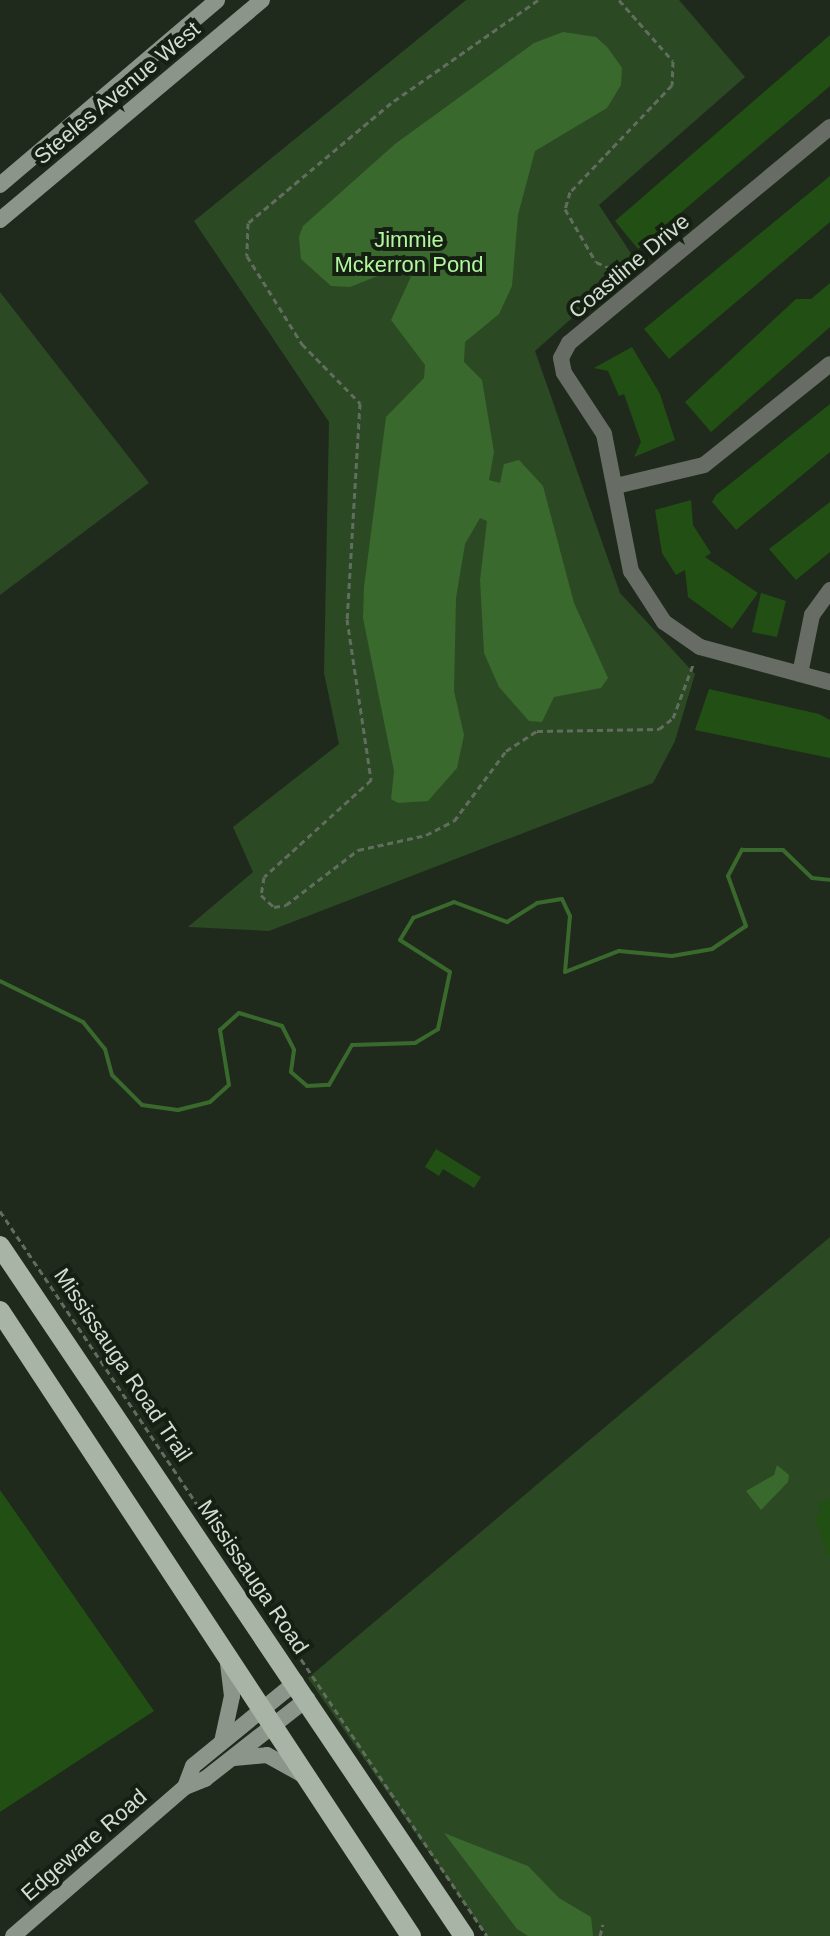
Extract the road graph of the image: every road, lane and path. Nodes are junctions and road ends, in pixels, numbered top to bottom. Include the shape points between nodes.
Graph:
1 (217, 0) edge
2 (262, 0) edge
3 (538, 0) edge
4 (619, 0) edge
5 (830, 127) edge
6 (0, 185) edge
7 (0, 220) edge
8 (641, 285) junction
9 (830, 364) edge
10 (616, 486) junction
11 (830, 590) edge
12 (700, 647) junction
13 (800, 674) junction
14 (830, 682) edge
15 (0, 1211) edge
16 (0, 1246) edge
17 (0, 1311) edge
18 (228, 1661) junction
19 (301, 1690) junction
20 (266, 1718) junction
21 (222, 1742) junction
22 (232, 1758) junction
23 (306, 1777) junction
24 (185, 1787) junction
25 (603, 1924) dead end
26 (13, 1936) edge
27 (411, 1936) edge
28 (464, 1936) edge
29 (487, 1936) edge
30 (600, 1936) edge

1 - 6 main road, Steeles Avenue West
2 - 7 main road, Steeles Avenue West
3 - 12 path via 391,103 248,223 247,256 302,344 360,403 347,619 371,780 264,877 261,895 274,907 286,905 358,850 426,835 454,821 506,751 537,731 659,729 673,718
4 - 8 path via 673,61 672,85 570,192 565,209 596,262
5 - 8 street, Coastline Drive
8 - 10 street, Coastline Drive via 569,343 561,358 564,373 604,434
9 - 10 street via 713,460
10 - 12 street, Coastline Drive via 636,584 664,622
11 - 13 street via 812,615
12 - 13 street, Coastline Drive
13 - 14 street, Coastline Drive
15 - 29 path, Mississauga Road Trail
16 - 19 main road, Mississauga Road
17 - 18 main road
18 - 20 main road
18 - 21 main road via 232,1696
19 - 20 main road, Edgeware Road
19 - 28 main road, Mississauga Road
20 - 21 main road, Edgeware Road
20 - 22 main road, Edgeware Road
20 - 23 main road
21 - 24 main road, Edgeware Road via 193,1766
22 - 23 main road via 267,1755
22 - 24 main road, Edgeware Road
23 - 27 main road
24 - 26 main road, Edgeware Road
25 - 30 path

